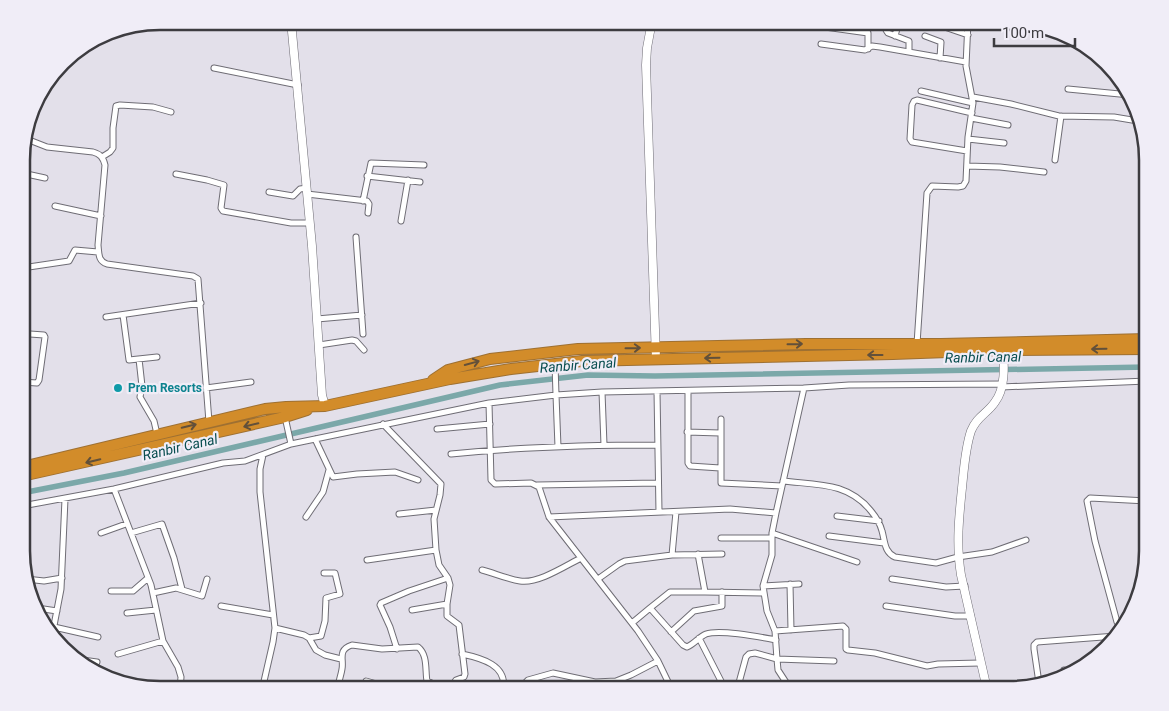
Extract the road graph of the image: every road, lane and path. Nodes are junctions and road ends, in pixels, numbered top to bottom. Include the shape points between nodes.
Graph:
1 (292, 30) edge
2 (650, 30) edge
3 (846, 30) edge
4 (886, 30) edge
5 (897, 30) edge
6 (953, 30) edge
7 (968, 30) edge
8 (968, 35) junction
9 (895, 36) junction
10 (925, 36) dead end
11 (821, 44) dead end
12 (868, 49) junction
13 (909, 51) junction
14 (940, 58) junction
15 (966, 62) junction
16 (214, 68) dead end
17 (298, 85) junction
18 (1068, 89) dead end
19 (921, 91) dead end
20 (1121, 94) edge
21 (973, 100) junction
22 (171, 112) dead end
23 (971, 116) junction
24 (1061, 116) junction
25 (1132, 120) edge
26 (1008, 125) dead end
27 (968, 139) junction
28 (32, 141) edge
29 (1004, 143) dead end
30 (967, 151) junction
31 (102, 157) junction
32 (1055, 160) dead end
33 (424, 165) dead end
34 (967, 166) junction
35 (1044, 172) dead end
36 (176, 174) dead end
37 (30, 175) edge
38 (368, 176) junction
39 (45, 178) dead end
40 (408, 180) junction
41 (420, 182) dead end
42 (304, 190) junction
43 (269, 192) dead end
44 (363, 201) junction
45 (55, 206) dead end
46 (368, 213) dead end
47 (101, 216) junction
48 (401, 221) dead end
49 (306, 223) junction
50 (356, 237) dead end
51 (98, 252) junction
52 (30, 267) edge
53 (201, 303) junction
54 (123, 315) junction
55 (362, 315) junction
56 (106, 317) dead end
57 (317, 319) junction
58 (30, 334) dead end
59 (363, 334) dead end
60 (1139, 339) edge
61 (917, 344) junction
62 (319, 346) junction
63 (1003, 346) junction
64 (656, 347) junction
65 (1139, 349) edge
66 (364, 350) dead end
67 (157, 357) dead end
68 (139, 359) junction
69 (656, 359) junction
70 (555, 368) junction
71 (251, 382) dead end
72 (1139, 382) edge
73 (30, 383) edge
74 (424, 383) junction
75 (1002, 386) junction
76 (206, 388) junction
77 (804, 388) junction
78 (688, 390) junction
79 (602, 392) junction
80 (657, 392) junction
81 (556, 395) junction
82 (489, 403) junction
83 (320, 406) junction
84 (285, 417) junction
85 (721, 419) dead end
86 (209, 422) junction
87 (383, 424) junction
88 (490, 424) junction
89 (437, 429) dead end
90 (687, 432) junction
91 (720, 433) junction
92 (157, 434) junction
93 (315, 440) junction
94 (290, 441) junction
95 (604, 445) junction
96 (657, 445) junction
97 (558, 447) junction
98 (489, 450) junction
99 (451, 454) dead end
100 (263, 455) junction
101 (30, 465) edge
102 (720, 468) junction
103 (329, 470) junction
104 (30, 474) edge
105 (418, 480) dead end
106 (783, 483) junction
107 (658, 484) junction
108 (536, 485) junction
109 (114, 490) junction
110 (65, 499) junction
111 (1139, 501) edge
112 (30, 505) edge
113 (436, 510) junction
114 (659, 512) junction
115 (676, 512) junction
116 (776, 513) junction
117 (399, 514) dead end
118 (837, 516) dead end
119 (306, 517) dead end
120 (549, 517) junction
121 (879, 521) junction
122 (126, 524) junction
123 (101, 533) dead end
124 (130, 533) junction
125 (772, 536) junction
126 (829, 536) dead end
127 (721, 538) dead end
128 (1026, 540) dead end
129 (884, 543) junction
130 (436, 550) junction
131 (698, 554) junction
132 (722, 554) dead end
133 (672, 555) junction
134 (958, 557) junction
135 (581, 558) junction
136 (367, 560) dead end
137 (857, 562) dead end
138 (482, 570) dead end
139 (324, 574) dead end
140 (62, 578) junction
141 (148, 578) junction
142 (448, 578) junction
143 (208, 579) dead end
144 (598, 579) junction
145 (34, 580) edge
146 (892, 580) dead end
147 (790, 584) junction
148 (799, 584) dead end
149 (763, 586) junction
150 (965, 586) junction
151 (182, 589) junction
152 (111, 591) dead end
153 (705, 592) junction
154 (722, 592) junction
155 (153, 593) junction
156 (763, 593) junction
157 (447, 604) junction
158 (221, 606) dead end
159 (886, 606) dead end
160 (650, 608) junction
161 (44, 609) edge
162 (156, 610) junction
163 (412, 610) dead end
164 (57, 611) junction
165 (127, 613) dead end
166 (274, 615) junction
167 (971, 616) junction
168 (1118, 622) dead end
169 (632, 623) junction
170 (54, 627) edge
171 (55, 627) edge
172 (275, 628) junction
173 (792, 630) junction
174 (775, 631) junction
175 (671, 632) junction
176 (98, 637) dead end
177 (1106, 637) edge
178 (308, 638) junction
179 (699, 638) junction
180 (163, 640) junction
181 (776, 640) junction
182 (397, 648) junction
183 (118, 654) dead end
184 (462, 654) junction
185 (341, 659) junction
186 (777, 659) junction
187 (91, 661) edge
188 (658, 661) junction
189 (834, 661) dead end
190 (97, 662) dead end
191 (980, 663) junction
192 (1037, 677) edge
193 (182, 681) edge
194 (264, 681) edge
195 (340, 681) edge
196 (426, 681) edge
197 (455, 681) edge
198 (504, 681) edge
199 (527, 681) edge
200 (590, 681) edge
201 (616, 681) edge
202 (668, 681) edge
203 (721, 681) edge
204 (739, 681) edge
205 (785, 681) edge
206 (985, 681) edge

1 - 17 street
2 - 64 street via 646,65
3 - 12 street via 868,33
4 - 9 street
5 - 9 street
6 - 8 street
7 - 8 street
8 - 15 street
9 - 13 street via 909,42
10 - 14 street via 942,43
11 - 12 street
12 - 13 street via 872,46
13 - 14 street
14 - 15 street
15 - 21 street
16 - 17 street
17 - 42 street
18 - 20 street
19 - 21 street
21 - 23 street
21 - 24 street via 1011,104
22 - 31 street via 149,106 116,106 113,148
23 - 26 street
23 - 27 street
23 - 30 street via 917,100 912,105 912,142
24 - 25 street
24 - 32 street
27 - 29 street
27 - 30 street
28 - 31 street via 47,147 93,152
30 - 34 street
31 - 47 street via 105,165
33 - 38 street via 372,162
34 - 35 street
34 - 61 street via 963,186 932,186 927,193
36 - 49 street via 224,185 223,211 266,220
37 - 39 street
38 - 40 street
38 - 44 street
40 - 41 street
40 - 48 street
42 - 43 street via 293,196
42 - 44 street
42 - 49 street
44 - 46 street via 369,203
45 - 47 street
47 - 51 street
49 - 57 street
50 - 55 street
51 - 52 street via 75,250 69,261
51 - 53 street via 100,260 108,264 197,277
53 - 54 street
53 - 76 street
54 - 56 street
54 - 68 street via 128,359
55 - 57 street
55 - 59 street
57 - 62 street
58 - 73 street via 45,337 39,380
60 - 63 highway
61 - 63 highway
64 -> 61 highway
62 - 66 street via 352,340
62 - 83 street
65 -> 63 highway
63 -> 69 highway via 893,354
63 - 75 street
64 - 69 street
74 -> 64 highway via 448,370 490,358 578,349
67 - 68 street
68 - 92 street via 140,397 154,421
69 - 70 highway via 608,360
70 - 74 highway
70 - 81 street
71 - 76 street
72 - 75 street
74 - 83 highway
75 - 77 street via 848,385
75 - 134 street via 995,403 976,421 970,434 964,464
76 - 86 street
77 - 78 street
77 - 106 street
78 - 80 street
78 - 90 street
79 - 80 street
79 - 81 street
79 - 95 street
80 - 96 street
81 - 82 street
81 - 97 street
82 - 87 street
82 - 88 street
83 - 84 highway
83 - 86 highway via 277,407
84 - 94 street
84 -> 104 highway
85 - 91 street
92 -> 86 highway
87 - 93 street
87 - 113 street via 438,480 441,488
88 - 89 street
88 - 98 street
90 - 91 street
90 - 102 street via 689,465
91 - 102 street
92 - 101 highway
93 - 94 street
93 - 103 street
94 - 100 street
95 - 96 street
95 - 97 street
96 - 107 street
97 - 98 street
98 - 99 street
98 - 108 street via 491,480 494,483
100 - 109 street
100 - 166 street via 260,492
102 - 106 street via 723,484
103 - 105 street via 335,478 395,472
103 - 119 street via 323,492
106 - 116 street
106 - 121 street via 846,490 863,502
107 - 108 street
107 - 114 street
108 - 120 street
109 - 110 street
109 - 122 street
110 - 112 street
110 - 140 street
111 - 168 street via 1090,498 1087,501
113 - 117 street
113 - 130 street
114 - 115 street
114 - 120 street
115 - 116 street via 740,509
115 - 133 street
116 - 125 street
118 - 121 street
120 - 135 street
121 - 129 street
122 - 123 street
122 - 124 street
124 - 141 street
124 - 151 street via 163,525
125 - 127 street
125 - 137 street
125 - 149 street via 771,559
126 - 129 street
128 - 134 street via 992,552
129 - 134 street via 895,557 936,563
130 - 136 street
130 - 142 street via 439,565
131 - 132 street
131 - 133 street
131 - 153 street
133 - 144 street via 625,561
134 - 150 street
135 - 138 street via 532,580 521,581
135 - 144 street
139 - 178 street via 335,573 340,594 326,598 321,636
140 - 145 street
140 - 164 street
141 - 152 street via 133,591
141 - 155 street
142 - 157 street via 451,588
142 - 182 street via 381,603
143 - 151 street via 203,595
144 - 169 street
146 - 150 street via 946,587
147 - 148 street
147 - 149 street
147 - 173 street
149 - 156 street
150 - 167 street
151 - 155 street
153 - 154 street
153 - 160 street via 670,592
154 - 156 street
154 - 175 street via 722,606 694,611
155 - 162 street
156 - 174 street
157 - 163 street
157 - 184 street via 448,616 459,625
158 - 166 street
159 - 167 street
160 - 169 street
160 - 175 street
161 - 164 street
162 - 165 street
162 - 180 street
164 - 170 street
166 - 172 street
167 - 191 street
169 - 188 street
171 - 176 street
172 - 178 street
172 - 194 street
173 - 174 street
173 - 191 street via 843,626 848,650 875,652 927,666
174 - 181 street
175 - 179 street via 685,647
177 - 192 street via 1037,642 1034,649
178 - 185 street via 316,650
179 - 181 street via 723,633
179 - 203 street
180 - 183 street
180 - 193 street
181 - 186 street
182 - 185 street via 349,646
182 - 196 street via 421,649 426,664
184 - 197 street via 465,675
184 - 198 street via 496,667
185 - 195 street
186 - 189 street
186 - 204 street via 749,654
186 - 205 street via 778,670
187 - 190 street
188 - 201 street
188 - 202 street
191 - 206 street
199 - 200 street via 553,673

